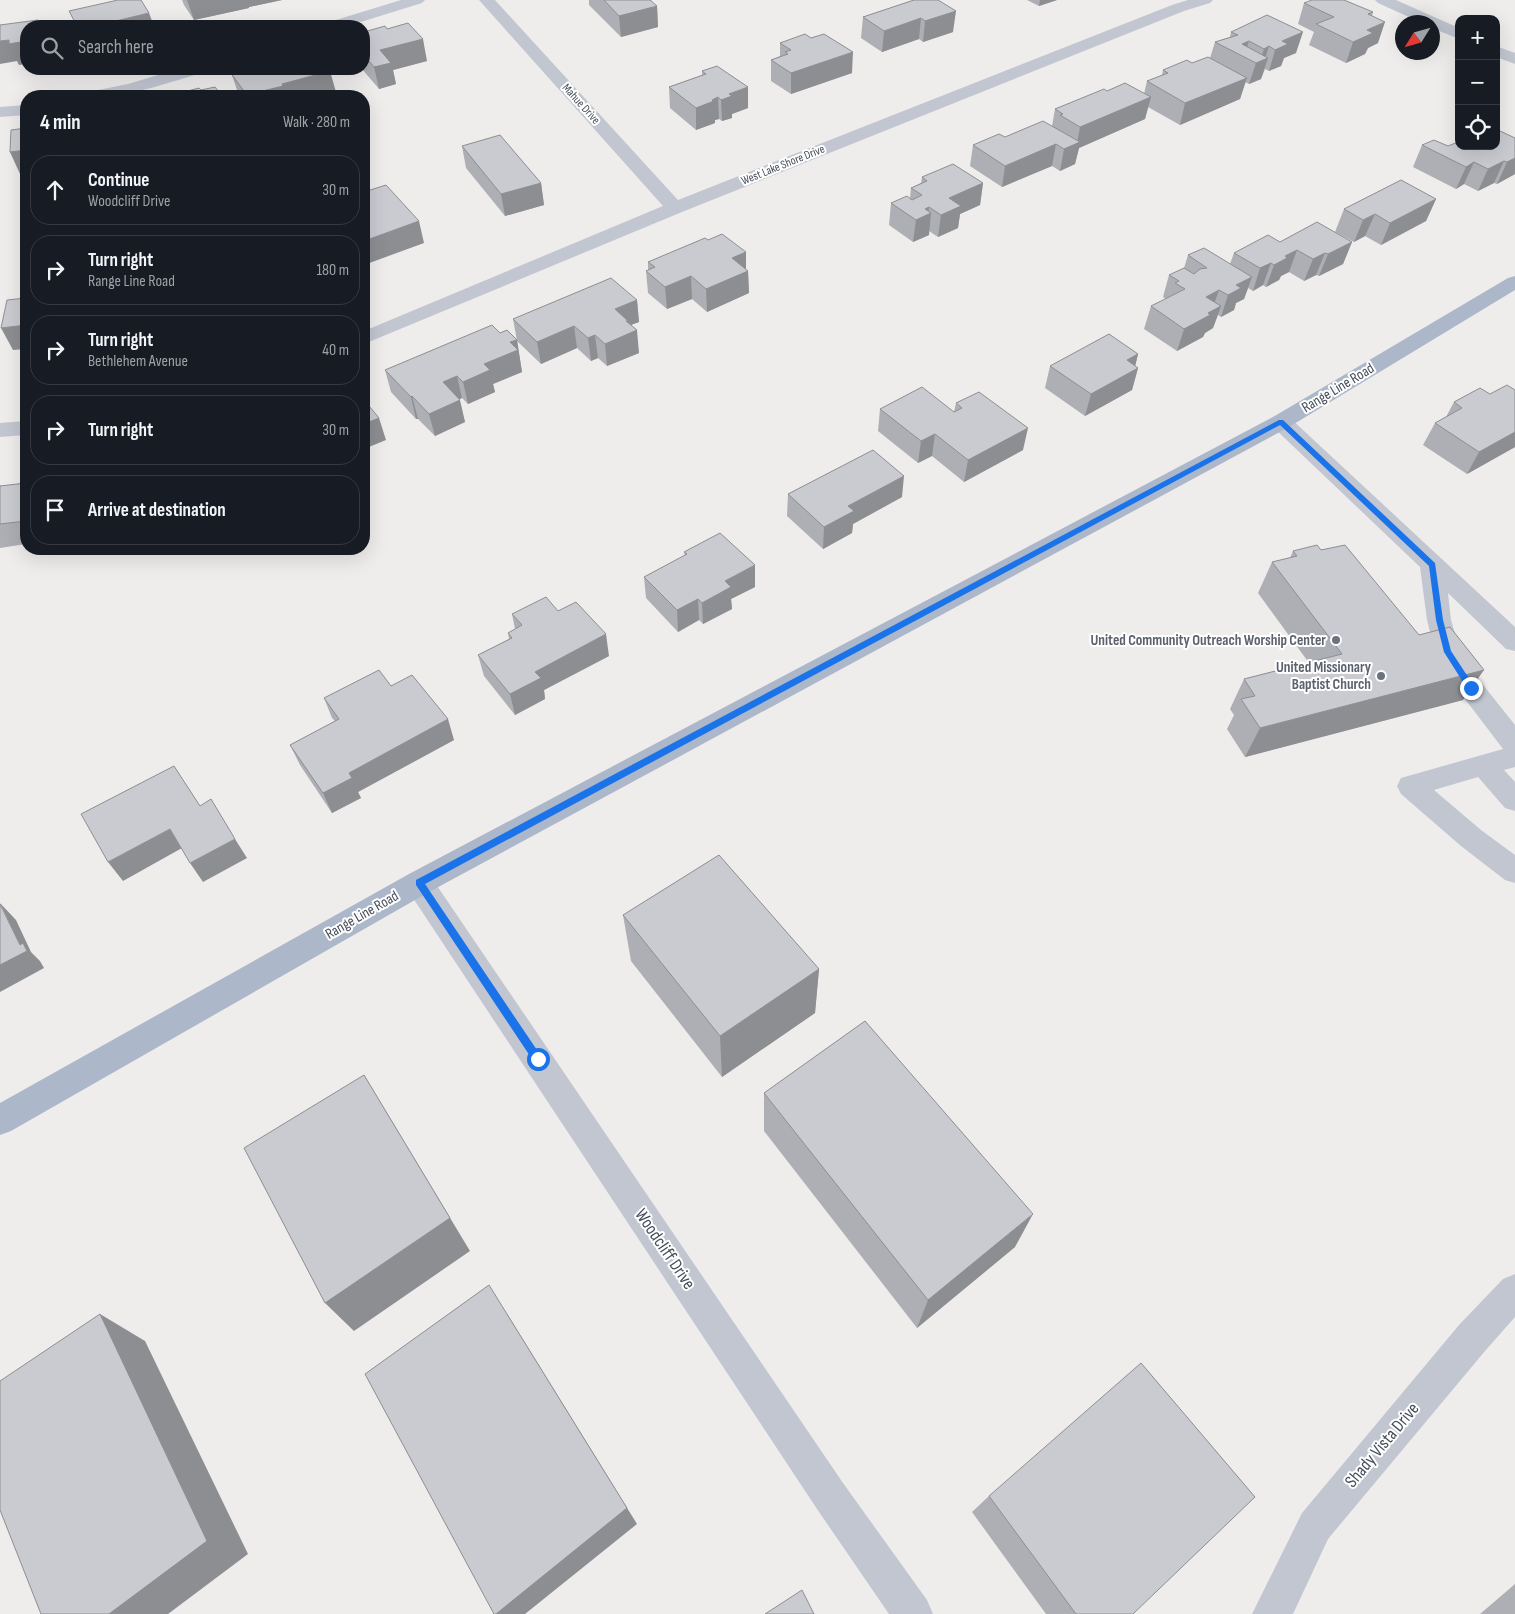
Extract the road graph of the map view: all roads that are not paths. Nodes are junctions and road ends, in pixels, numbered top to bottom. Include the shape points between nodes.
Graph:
1 (417, 0) edge
2 (487, 0) edge
3 (1205, 0) edge
4 (1383, 0) edge
5 (1171, 4) edge
6 (352, 20) edge
7 (1455, 32) edge
8 (1500, 53) edge
9 (1515, 59) edge
10 (175, 75) edge
11 (122, 90) edge
12 (20, 110) edge
13 (0, 112) edge
14 (675, 208) junction
15 (1515, 282) edge
16 (370, 335) edge
17 (1281, 422) junction
18 (20, 428) edge
19 (0, 430) edge
20 (1432, 565) junction
21 (1515, 642) edge
22 (1515, 744) edge
23 (1515, 756) edge
24 (1483, 765) junction
25 (1515, 800) edge
26 (1515, 871) edge
27 (419, 882) junction
28 (0, 1120) edge
29 (1515, 1291) edge
30 (913, 1614) edge
31 (1272, 1614) edge

1 - 6 street
2 - 14 street, Mahue Drive
3 - 5 street, West Lake Shore Drive
4 - 7 street
5 - 14 street, West Lake Shore Drive
8 - 9 street
10 - 11 street
12 - 13 street
14 - 16 street, West Lake Shore Drive
15 - 17 main road, Range Line Road
17 - 20 street
17 - 27 main road, Range Line Road
18 - 19 street
20 - 21 street
20 - 22 street via 1439,620 1448,652 1471,688
23 - 24 street
24 - 25 street
24 - 26 street via 1411,786
27 - 28 main road, Range Line Road
27 - 30 street, Woodcliff Drive
29 - 31 street, Shady Vista Drive via 1315,1526

